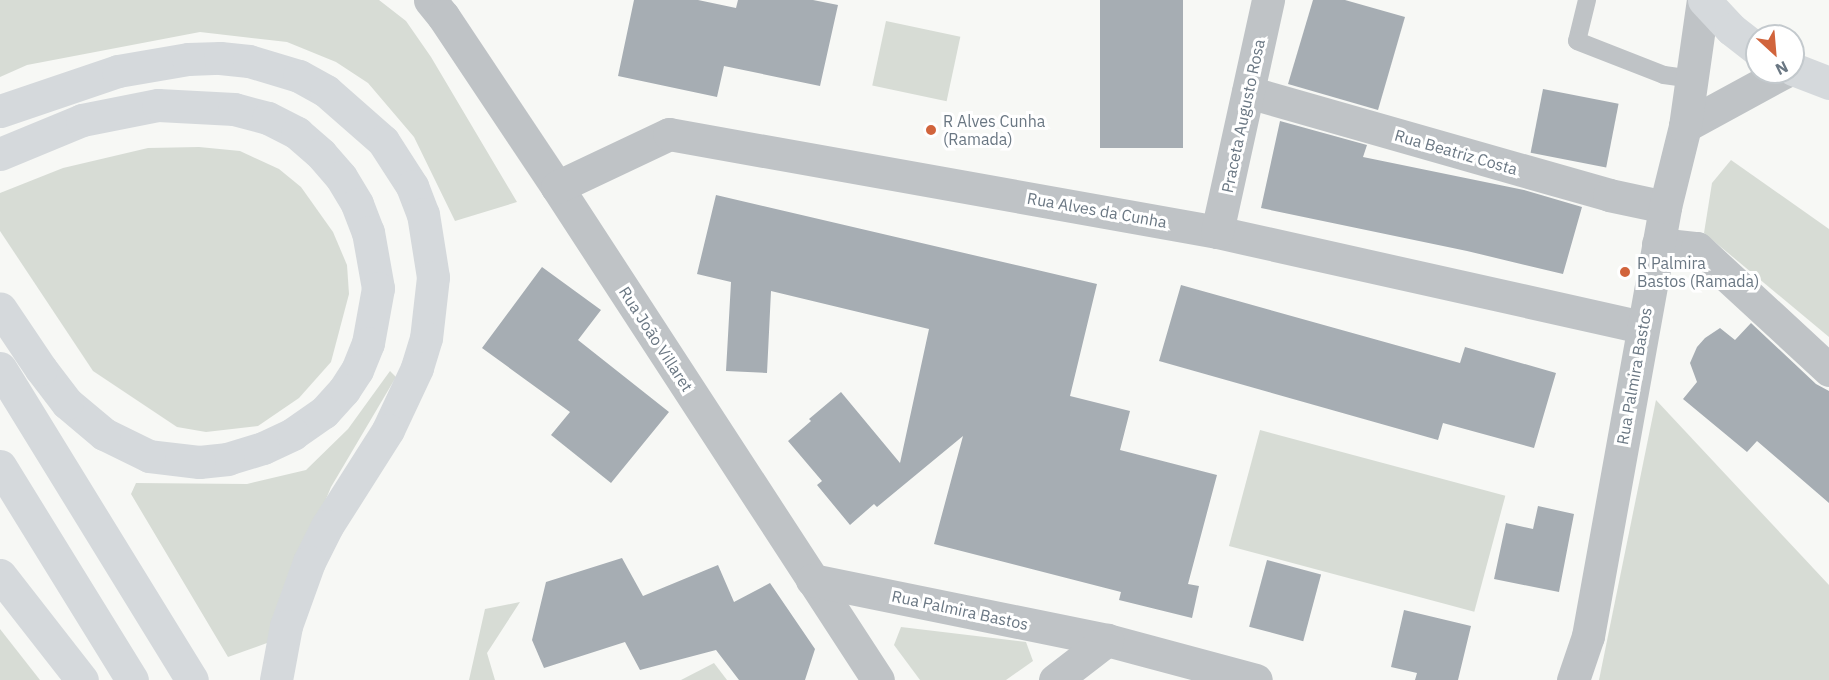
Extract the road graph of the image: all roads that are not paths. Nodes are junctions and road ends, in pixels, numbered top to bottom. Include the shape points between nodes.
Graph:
1 (1268, 0) edge
2 (1587, 0) edge
3 (1703, 0) edge
4 (441, 5) edge
5 (1745, 40) edge
6 (1805, 74) edge
7 (1691, 79) junction
8 (1829, 83) edge
9 (1762, 84) edge
10 (1248, 92) junction
11 (0, 111) edge
12 (1685, 126) junction
13 (0, 154) edge
14 (558, 187) junction
15 (1665, 207) junction
16 (1217, 232) junction
17 (1658, 244) junction
18 (0, 308) edge
19 (1643, 327) junction
20 (0, 368) edge
21 (1829, 370) edge
22 (0, 466) edge
23 (0, 575) edge
24 (812, 580) junction
25 (1107, 640) junction
26 (81, 680) edge
27 (132, 680) edge
28 (192, 680) edge
29 (276, 680) edge
30 (878, 680) edge
31 (1055, 680) edge
32 (1256, 680) edge
33 (1574, 680) edge

1 - 10 street, Praceta Augusto Rosa
2 - 7 lane via 1577,41 1664,75
3 - 5 main road
3 - 7 street, Rua Palmira Bastos
4 - 14 street, Rua João Villaret
6 - 8 main road
7 - 12 street, Rua Palmira Bastos
9 - 12 street
10 - 15 street, Rua Beatriz Costa via 1609,195
10 - 16 street, Praceta Augusto Rosa
11 - 29 main road via 118,71 188,59 220,58 277,68 326,91 371,128 396,158 412,186 423,214 432,267 432,306 426,338 417,368 388,430 327,526 309,562 286,626
12 - 15 street, Rua Palmira Bastos
13 - 18 main road via 82,120 158,105 234,109 268,118 297,133 341,177 368,232 378,288 368,343 344,390 324,412 293,434 263,448 228,459 200,462 149,456 104,434 75,410 41,369
14 - 16 street, Rua Alves da Cunha via 669,134
14 - 24 street, Rua João Villaret
15 - 17 street, Rua Palmira Bastos
16 - 19 street, Rua Alves da Cunha
17 - 19 street, Rua Palmira Bastos
17 - 21 street via 1697,248
19 - 33 street, Rua Palmira Bastos via 1588,636
20 - 28 main road
22 - 27 main road
23 - 26 main road
24 - 25 street, Rua Palmira Bastos
24 - 30 street, Rua João Villaret
25 - 31 street
25 - 32 street, Rua Palmira Bastos

